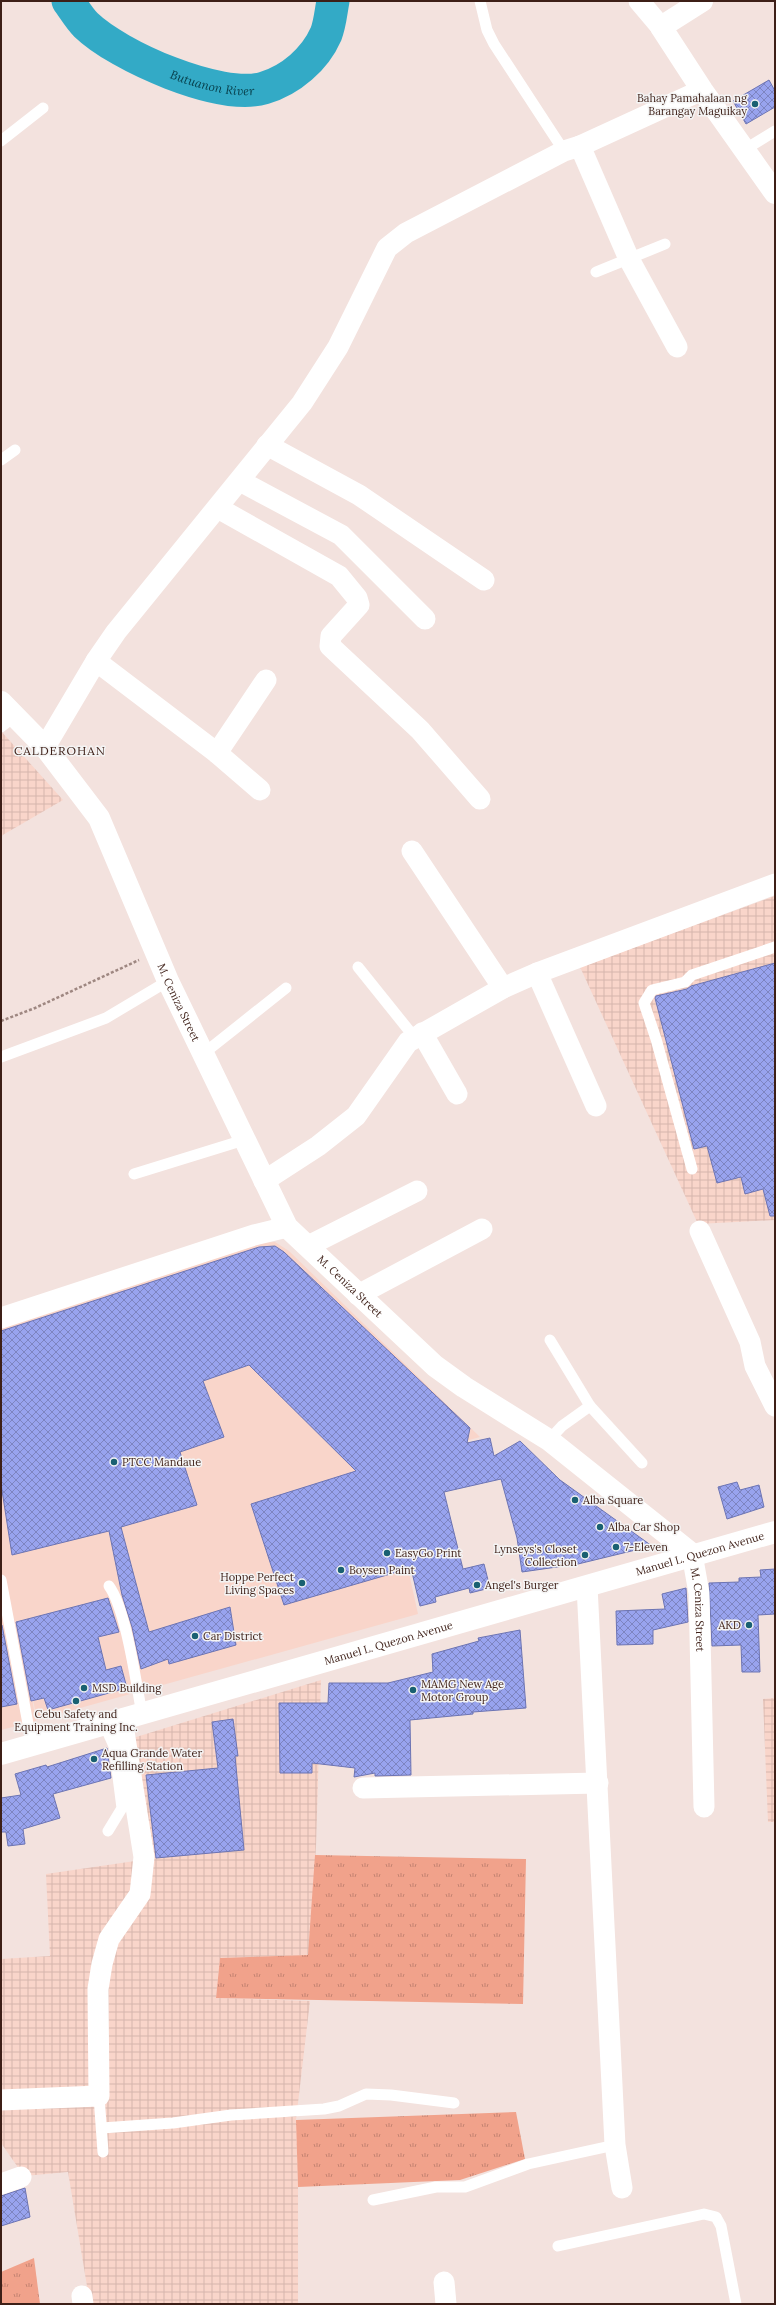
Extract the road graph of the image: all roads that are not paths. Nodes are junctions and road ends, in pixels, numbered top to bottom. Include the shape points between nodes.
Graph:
1 (480, 1) edge
2 (640, 1) edge
3 (702, 1) edge
4 (661, 27) junction
5 (702, 90) junction
6 (43, 108) dead end
7 (775, 131) edge
8 (1, 141) edge
9 (572, 148) junction
10 (744, 150) junction
11 (775, 193) edge
12 (665, 244) dead end
13 (629, 259) junction
14 (596, 272) dead end
15 (677, 347) dead end
16 (267, 445) junction
17 (15, 450) dead end
18 (1, 460) edge
19 (240, 481) junction
20 (218, 508) junction
21 (484, 580) dead end
22 (425, 619) dead end
23 (96, 660) junction
24 (266, 680) dead end
25 (6, 715) edge
26 (44, 747) junction
27 (217, 753) junction
28 (260, 790) dead end
29 (480, 799) dead end
30 (412, 851) dead end
31 (775, 884) edge
32 (775, 947) edge
33 (358, 967) dead end
34 (536, 973) junction
35 (168, 981) junction
36 (286, 988) dead end
37 (503, 988) junction
38 (419, 1036) junction
39 (203, 1054) junction
40 (1, 1057) edge
41 (457, 1094) dead end
42 (596, 1106) dead end
43 (244, 1140) junction
44 (692, 1169) dead end
45 (134, 1174) dead end
46 (264, 1181) junction
47 (417, 1191) dead end
48 (287, 1227) junction
49 (482, 1229) dead end
50 (700, 1231) dead end
51 (308, 1246) junction
52 (358, 1295) junction
53 (1, 1318) edge
54 (550, 1340) dead end
55 (590, 1406) junction
56 (775, 1406) edge
57 (549, 1440) junction
58 (642, 1463) dead end
59 (775, 1532) edge
60 (692, 1554) junction
61 (1, 1580) edge
62 (109, 1586) dead end
63 (587, 1586) junction
64 (123, 1719) junction
65 (32, 1745) junction
66 (1, 1754) edge
67 (598, 1783) junction
68 (363, 1788) dead end
69 (704, 1807) dead end
70 (108, 1831) dead end
71 (99, 2096) junction
72 (1, 2100) edge
73 (454, 2103) dead end
74 (102, 2128) junction
75 (614, 2145) junction
76 (103, 2152) dead end
77 (21, 2177) dead end
78 (1, 2184) edge
79 (622, 2188) dead end
80 (373, 2200) dead end
81 (558, 2246) dead end
82 (444, 2282) dead end
83 (446, 2304) edge
84 (736, 2304) edge

1 - 9 lane via 487,30 494,44
2 - 4 street
3 - 4 street
4 - 5 street
5 - 9 street
5 - 10 street
6 - 8 lane
7 - 10 lane
9 - 13 street
9 - 16 street via 406,233 387,248 338,346 302,403
10 - 11 street
12 - 13 lane
13 - 14 lane
13 - 15 street
16 - 19 street
16 - 21 street via 359,495
17 - 18 lane
19 - 20 street
19 - 22 street via 341,535
20 - 23 street
20 - 29 street via 340,576 357,598 359,605 331,636 330,646 420,730
23 - 26 street
23 - 27 street
24 - 27 street
25 - 26 street, M. Ceniza Street
26 - 35 street, M. Ceniza Street via 99,818
27 - 28 street
30 - 37 street
31 - 34 street
32 - 44 lane via 692,975 684,982 652,990 644,1003
33 - 38 lane
34 - 37 street
34 - 42 street
35 - 39 street, M. Ceniza Street
35 - 40 lane via 106,1018
36 - 39 lane
37 - 38 street
38 - 41 street
38 - 46 street via 408,1042 356,1116 318,1146
39 - 43 street, M. Ceniza Street
43 - 45 lane
43 - 46 street, M. Ceniza Street
46 - 48 street, M. Ceniza Street
47 - 51 street
48 - 51 street, M. Ceniza Street
48 - 53 street via 254,1234
49 - 52 street
50 - 56 street via 750,1342 755,1366
51 - 52 street, M. Ceniza Street
52 - 57 street, M. Ceniza Street via 435,1366
54 - 55 lane
55 - 57 lane via 562,1426
55 - 58 lane
57 - 60 street, M. Ceniza Street
59 - 60 street, Manuel L. Quezon Avenue
60 - 63 street, Manuel L. Quezon Avenue
60 - 69 street, M. Ceniza Street via 699,1593
61 - 65 lane
62 - 64 lane via 114,1593 127,1636
63 - 64 street, Manuel L. Quezon Avenue
63 - 67 street
64 - 65 street, Manuel L. Quezon Avenue
64 - 70 lane via 114,1746 122,1808
64 - 71 street via 144,1857 140,1894 109,1939 102,1964 98,1989
65 - 66 street, Manuel L. Quezon Avenue
67 - 68 street
67 - 75 street
71 - 72 street
71 - 74 lane
73 - 74 lane via 366,2094 339,2106 324,2109
74 - 76 lane
75 - 79 street
75 - 80 lane via 528,2164 465,2187 436,2187
77 - 78 street
81 - 84 lane via 704,2214 716,2217 721,2226
82 - 83 street

